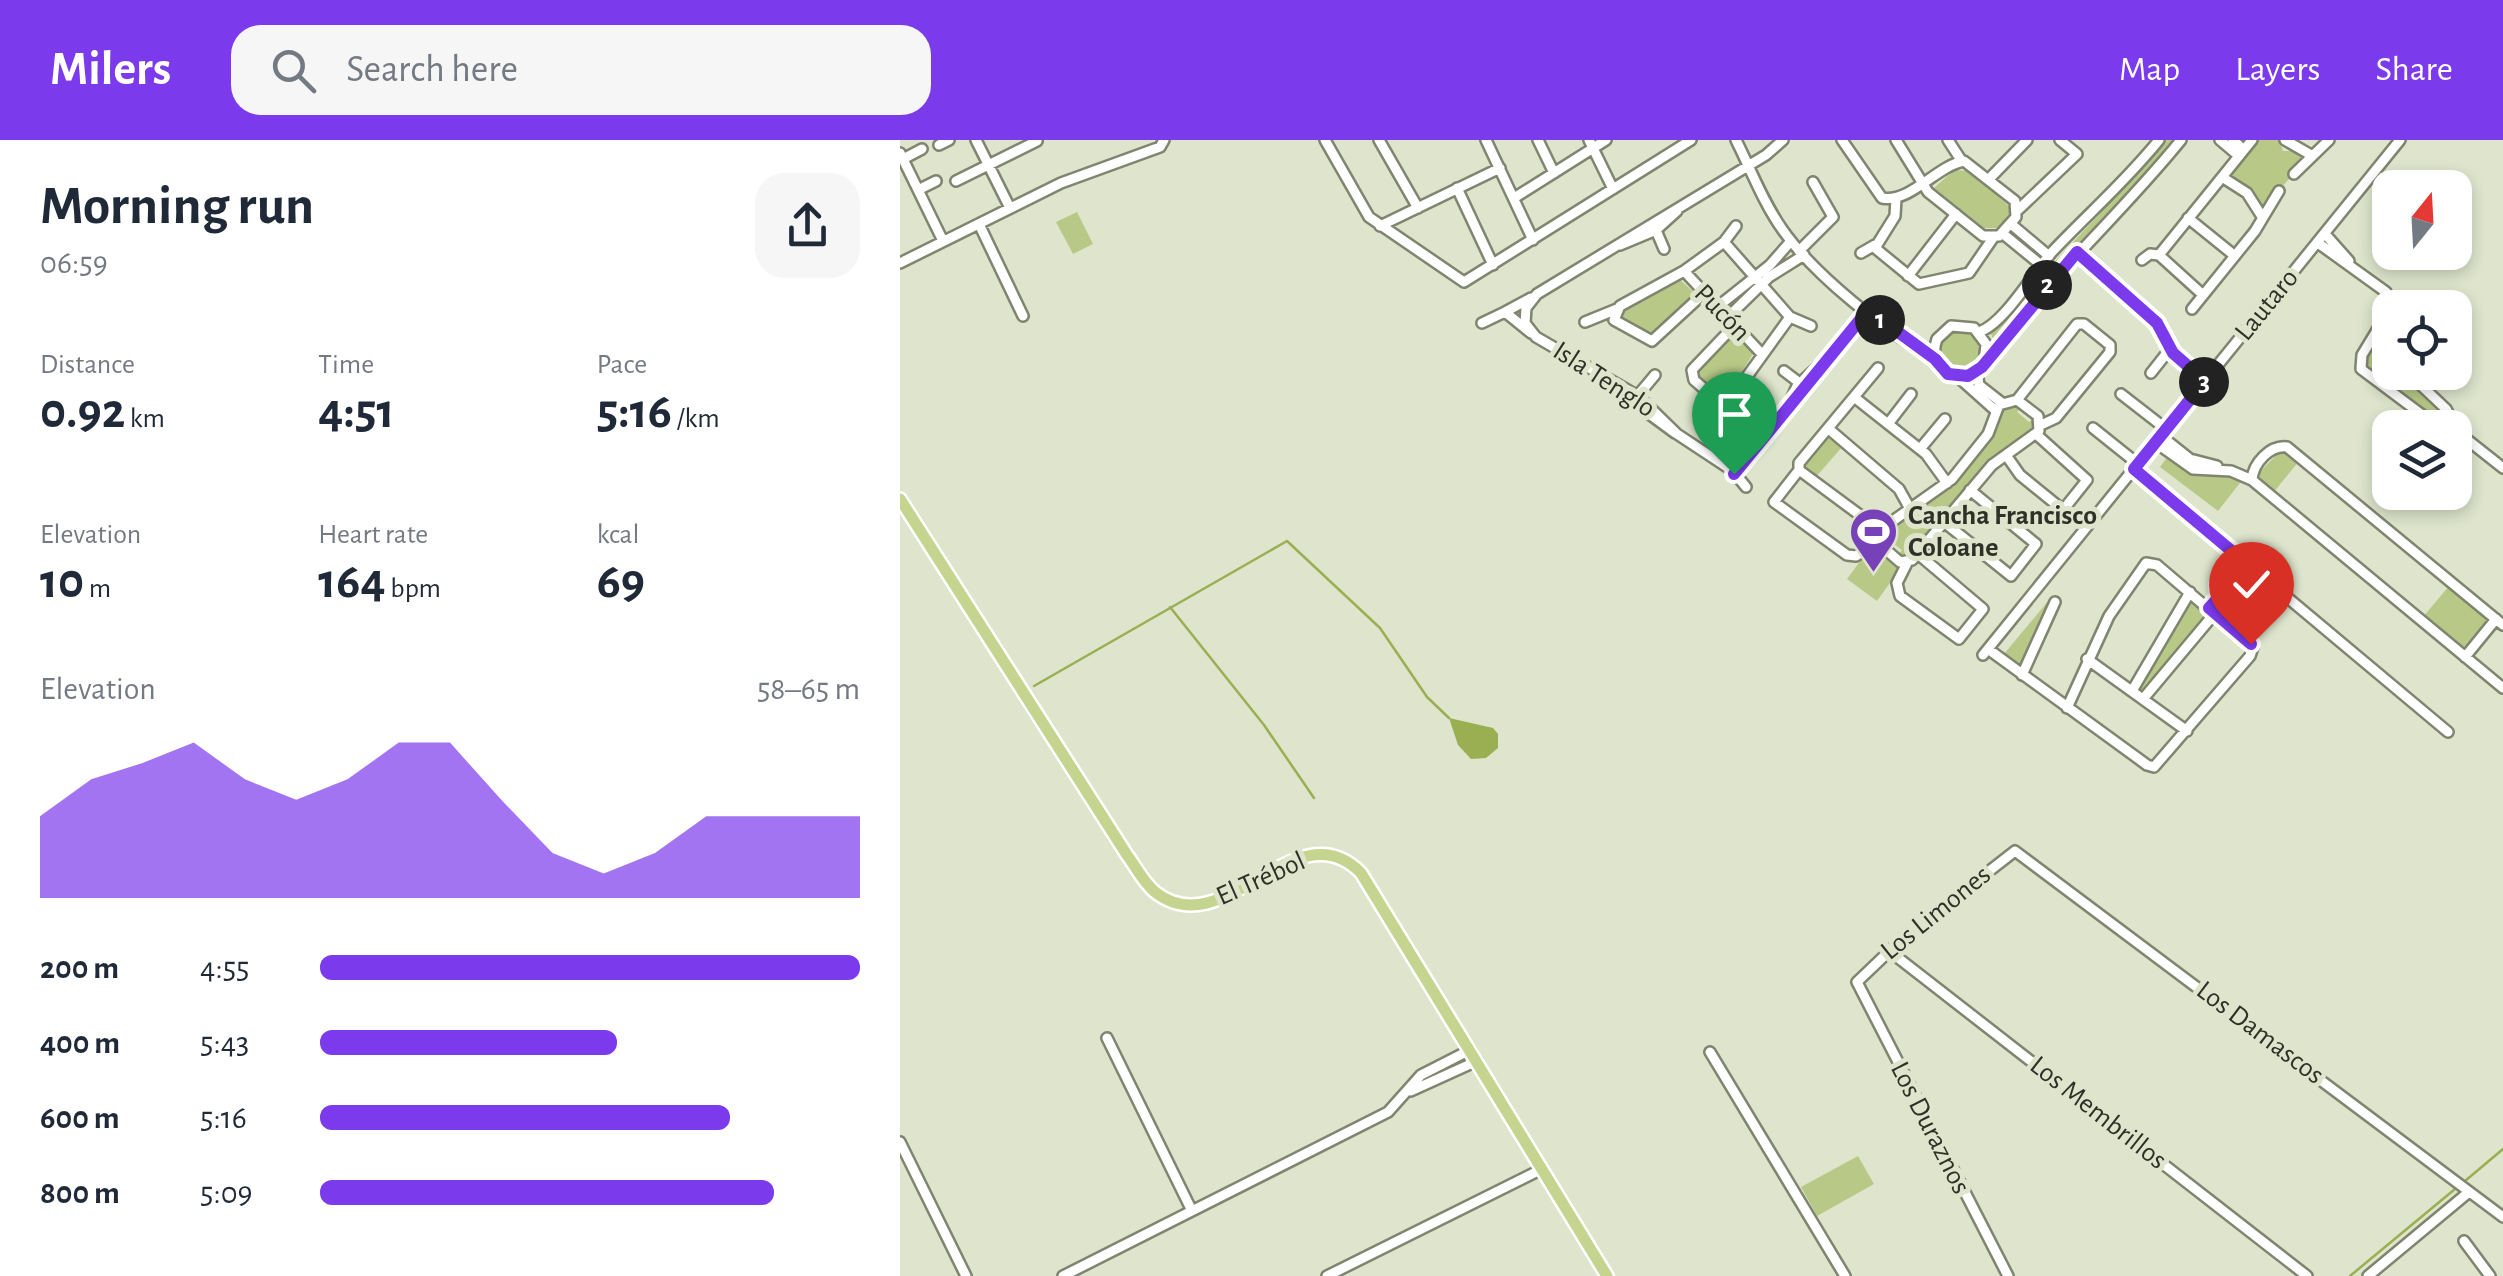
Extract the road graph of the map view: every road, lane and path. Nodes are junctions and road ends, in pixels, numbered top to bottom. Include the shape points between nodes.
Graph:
1 (976, 140) edge
2 (1325, 140) edge
3 (1379, 140) edge
4 (1486, 140) edge
5 (1538, 140) edge
6 (1606, 140) edge
7 (1691, 140) edge
8 (1736, 140) edge
9 (1783, 140) edge
10 (1842, 140) edge
11 (1896, 140) edge
12 (1948, 140) edge
13 (2027, 140) edge
14 (2060, 140) edge
15 (2159, 140) edge
16 (2181, 140) edge
17 (2220, 140) edge
18 (2232, 140) edge
19 (2252, 140) edge
20 (2329, 140) edge
21 (2400, 140) edge
22 (1037, 141) edge
23 (1164, 141) edge
24 (2286, 142) edge
25 (1591, 144) edge
26 (922, 149) dead end
27 (2242, 152) junction
28 (2311, 155) junction
29 (902, 156) edge
30 (1961, 160) junction
31 (989, 165) junction
32 (1748, 165) junction
33 (1500, 168) junction
34 (1554, 173) junction
35 (2294, 174) dead end
36 (2222, 177) junction
37 (1990, 179) junction
38 (936, 181) dead end
39 (956, 181) dead end
40 (1813, 182) dead end
41 (1922, 183) junction
42 (1457, 188) junction
43 (1613, 189) junction
44 (918, 190) junction
45 (2279, 191) dead end
46 (1514, 198) junction
47 (1896, 198) junction
48 (1010, 208) junction
49 (1418, 208) junction
50 (2018, 210) junction
51 (1956, 214) junction
52 (2261, 215) junction
53 (2188, 218) junction
54 (978, 224) junction
55 (2011, 224) junction
56 (1380, 226) junction
57 (1654, 226) junction
58 (1736, 226) dead end
59 (2325, 234) junction
60 (1998, 235) junction
61 (1534, 240) junction
62 (1792, 241) junction
63 (943, 242) junction
64 (1724, 242) junction
65 (2318, 243) junction
66 (1875, 245) junction
67 (1664, 249) dead end
68 (2077, 252) junction
69 (1802, 253) junction
70 (1861, 253) dead end
71 (2160, 255) junction
72 (2235, 256) junction
73 (2045, 260) junction
74 (2142, 260) dead end
75 (900, 263) edge
76 (2351, 263) junction
77 (1493, 265) junction
78 (1684, 271) junction
79 (1908, 276) junction
80 (1756, 282) junction
81 (2384, 290) edge
82 (1703, 294) junction
83 (2202, 294) junction
84 (1534, 297) junction
85 (1716, 308) junction
86 (1617, 309) junction
87 (2192, 309) dead end
88 (1868, 310) junction
89 (1505, 312) junction
90 (1023, 316) dead end
91 (1602, 316) junction
92 (1790, 318) junction
93 (1585, 322) dead end
94 (1482, 323) dead end
95 (1615, 323) junction
96 (1730, 323) junction
97 (1811, 326) dead end
98 (1979, 332) junction
99 (1532, 333) junction
100 (1902, 338) junction
101 (1937, 339) junction
102 (2372, 339) edge
103 (2170, 349) junction
104 (1761, 353) junction
105 (1935, 359) junction
106 (1878, 368) dead end
107 (1980, 368) junction
108 (1680, 370) dead end
109 (1784, 371) dead end
110 (2150, 372) dead end
111 (1692, 374) junction
112 (1655, 376) dead end
113 (1958, 377) junction
114 (2372, 378) edge
115 (2205, 381) junction
116 (1803, 386) junction
117 (2391, 390) edge
118 (2426, 390) edge
119 (1911, 394) dead end
120 (2122, 394) dead end
121 (1854, 396) junction
122 (1635, 399) junction
123 (2017, 400) junction
124 (1722, 402) junction
125 (1999, 407) junction
126 (2423, 410) edge
127 (2446, 410) edge
128 (1727, 415) dead end
129 (1945, 419) dead end
130 (1888, 424) junction
131 (2093, 428) dead end
132 (1830, 430) junction
133 (2039, 430) junction
134 (2161, 436) junction
135 (2472, 444) edge
136 (1920, 449) junction
137 (2006, 455) junction
138 (2136, 467) junction
139 (2254, 468) junction
140 (2503, 468) edge
141 (1736, 470) junction
142 (1799, 470) junction
143 (2252, 480) junction
144 (1948, 483) junction
145 (1746, 488) dead end
146 (1970, 490) junction
147 (900, 499) edge
148 (1909, 507) junction
149 (1944, 522) junction
150 (1880, 530) junction
151 (1877, 542) junction
152 (1918, 554) junction
153 (2240, 558) junction
154 (1907, 563) junction
155 (2252, 567) junction
156 (2190, 592) junction
157 (2219, 597) junction
158 (2055, 602) dead end
159 (2212, 610) junction
160 (2499, 622) edge
161 (2465, 657) junction
162 (2087, 659) junction
163 (2022, 676) junction
164 (2503, 688) edge
165 (2132, 691) junction
166 (2143, 699) junction
167 (2067, 708) junction
168 (2187, 731) junction
169 (2448, 732) dead end
170 (2017, 850) joint
171 (1888, 950) junction
172 (1857, 980) joint
173 (1107, 1038) dead end
174 (1710, 1052) dead end
175 (1474, 1056) junction
176 (900, 1142) edge
177 (1542, 1169) junction
178 (2469, 1192) junction
179 (1192, 1211) junction
180 (2503, 1217) edge
181 (2464, 1241) dead end
182 (966, 1276) edge
183 (1063, 1276) edge
184 (1327, 1276) edge
185 (1606, 1276) edge
186 (1845, 1276) edge
187 (2008, 1276) edge
188 (2307, 1276) edge
189 (2368, 1276) edge
190 (2490, 1276) edge

1 - 31 street
2 - 56 street via 1366,214
3 - 49 street
4 - 33 street
5 - 34 street
6 - 25 street
7 - 43 street
8 - 32 street
9 - 32 street
10 - 47 street via 1877,194
11 - 41 street
12 - 30 street
13 - 37 street
14 - 50 street via 2078,154
15 - 73 street via 2111,198
16 - 68 street via 2123,211
17 - 27 street
18 - 27 street
19 - 27 street
20 - 28 street
21 - 59 street, Lautaro
22 - 31 street
23 - 48 street
24 - 28 street
25 - 34 street
25 - 43 street
26 - 29 street
27 - 36 street
28 - 35 street
29 - 44 street
30 - 37 street
30 - 41 street
31 - 39 street
31 - 48 street
32 - 57 street
32 - 62 street
33 - 42 street
33 - 46 street
34 - 46 street
36 - 52 street via 2247,194
36 - 53 street
37 - 50 street
38 - 44 street
40 - 69 street via 1834,217
41 - 47 street
41 - 51 street
42 - 49 street
42 - 77 street
43 - 61 street
44 - 63 street
45 - 52 street
46 - 61 street
47 - 66 street via 1895,216
48 - 54 street
49 - 56 street
50 - 55 street
51 - 60 street via 1983,236
51 - 79 street
52 - 72 street
53 - 71 street
53 - 72 street
54 - 63 street
54 - 90 street
55 - 60 street
55 - 73 street
56 - 77 street via 1464,282
57 - 67 street
57 - 84 street
58 - 64 street
59 - 65 street, Lautaro
59 - 76 street
60 - 73 street
60 - 79 street via 1966,274 1922,284
61 - 77 street
62 - 69 street
62 - 80 street
63 - 75 street
64 - 78 street
64 - 80 street
65 - 76 street
65 - 115 street, Lautaro
66 - 70 street
66 - 79 street
68 - 103 street via 2157,323
68 - 107 street
69 - 80 street
69 - 88 street
71 - 74 street
71 - 83 street
72 - 83 street
73 - 98 street
76 - 81 street
78 - 82 street, Pucón
78 - 86 street
80 - 85 street
80 - 92 street
80 - 96 street
82 - 85 street, Pucón
82 - 95 street via 1655,344
83 - 87 street
84 - 89 street
84 - 99 street, Isla Tenglo via 1524,315
85 - 96 street, Pucón
86 - 91 street
86 - 95 street
88 - 100 street
88 - 116 street
89 - 94 street
89 - 99 street
91 - 93 street
91 - 95 street
92 - 97 street
92 - 104 street
96 - 104 street, Pucón
96 - 111 street
98 - 101 street via 1954,325
98 - 107 street via 1987,347
99 - 122 street, Isla Tenglo
100 - 101 street via 1927,344
100 - 105 street
101 - 105 street
102 - 114 street via 2361,359
103 - 110 street
103 - 115 street
104 - 124 street
105 - 113 street
106 - 121 street
107 - 113 street
107 - 125 street via 1980,385
108 - 111 street
109 - 116 street
111 - 124 street
112 - 122 street
113 - 125 street
115 - 134 street, Lautaro
116 - 141 street
117 - 126 street
118 - 127 street
119 - 130 street
120 - 134 street
121 - 130 street
121 - 132 street
122 - 141 street, Isla Tenglo
123 - 125 street
123 - 133 street via 2037,414
123 - 133 street via 2077,324 2111,347
124 - 128 street
125 - 144 street via 1988,434
129 - 136 street
130 - 136 street
131 - 138 street
132 - 142 street
132 - 148 street via 1901,491
133 - 137 street
133 - 137 street via 2087,480 2064,510 2020,476
134 - 138 street, Lautaro
134 - 139 street via 2195,461
134 - 143 street via 2192,469 2231,470
135 - 140 street
136 - 144 street
137 - 146 street
138 - 153 street
138 - 163 street, Lautaro via 1985,652
139 - 143 street
139 - 160 street via 2274,448 2288,447
141 - 145 street, Isla Tenglo
142 - 150 street
142 - 151 street via 1774,502 1847,556
143 - 161 street
144 - 148 street
146 - 149 street
146 - 149 street via 2036,544 2011,576
147 - 175 main road, El Trébol via 1150,887 1170,900 1198,904 1301,856 1346,860 1366,878
148 - 150 street
149 - 152 street
150 - 151 street
151 - 154 street
152 - 154 street
152 - 154 street via 1983,609 1959,639 1900,596 1896,588
153 - 155 street
153 - 157 street via 2218,585
155 - 157 street
155 - 169 street
156 - 159 street
156 - 162 street via 2146,563
156 - 165 street
157 - 159 street
158 - 163 street
159 - 166 street
159 - 168 street via 2253,649
160 - 161 street
161 - 164 street
162 - 165 street
162 - 167 street
163 - 167 street
165 - 166 street
166 - 168 street
167 - 168 street via 2152,767
170 - 171 street, Los Limones
170 - 178 street, Los Damascos
171 - 172 street, Los Limones
171 - 188 street, Los Membrillos
172 - 187 street, Los Duraznos
173 - 179 street
174 - 186 street
175 - 177 main road, El Trébol
175 - 179 street via 1425,1072 1388,1112
176 - 182 street
177 - 184 street
177 - 185 main road, El Trébol
178 - 180 street, Los Damascos
178 - 189 street
179 - 183 street
181 - 190 street

